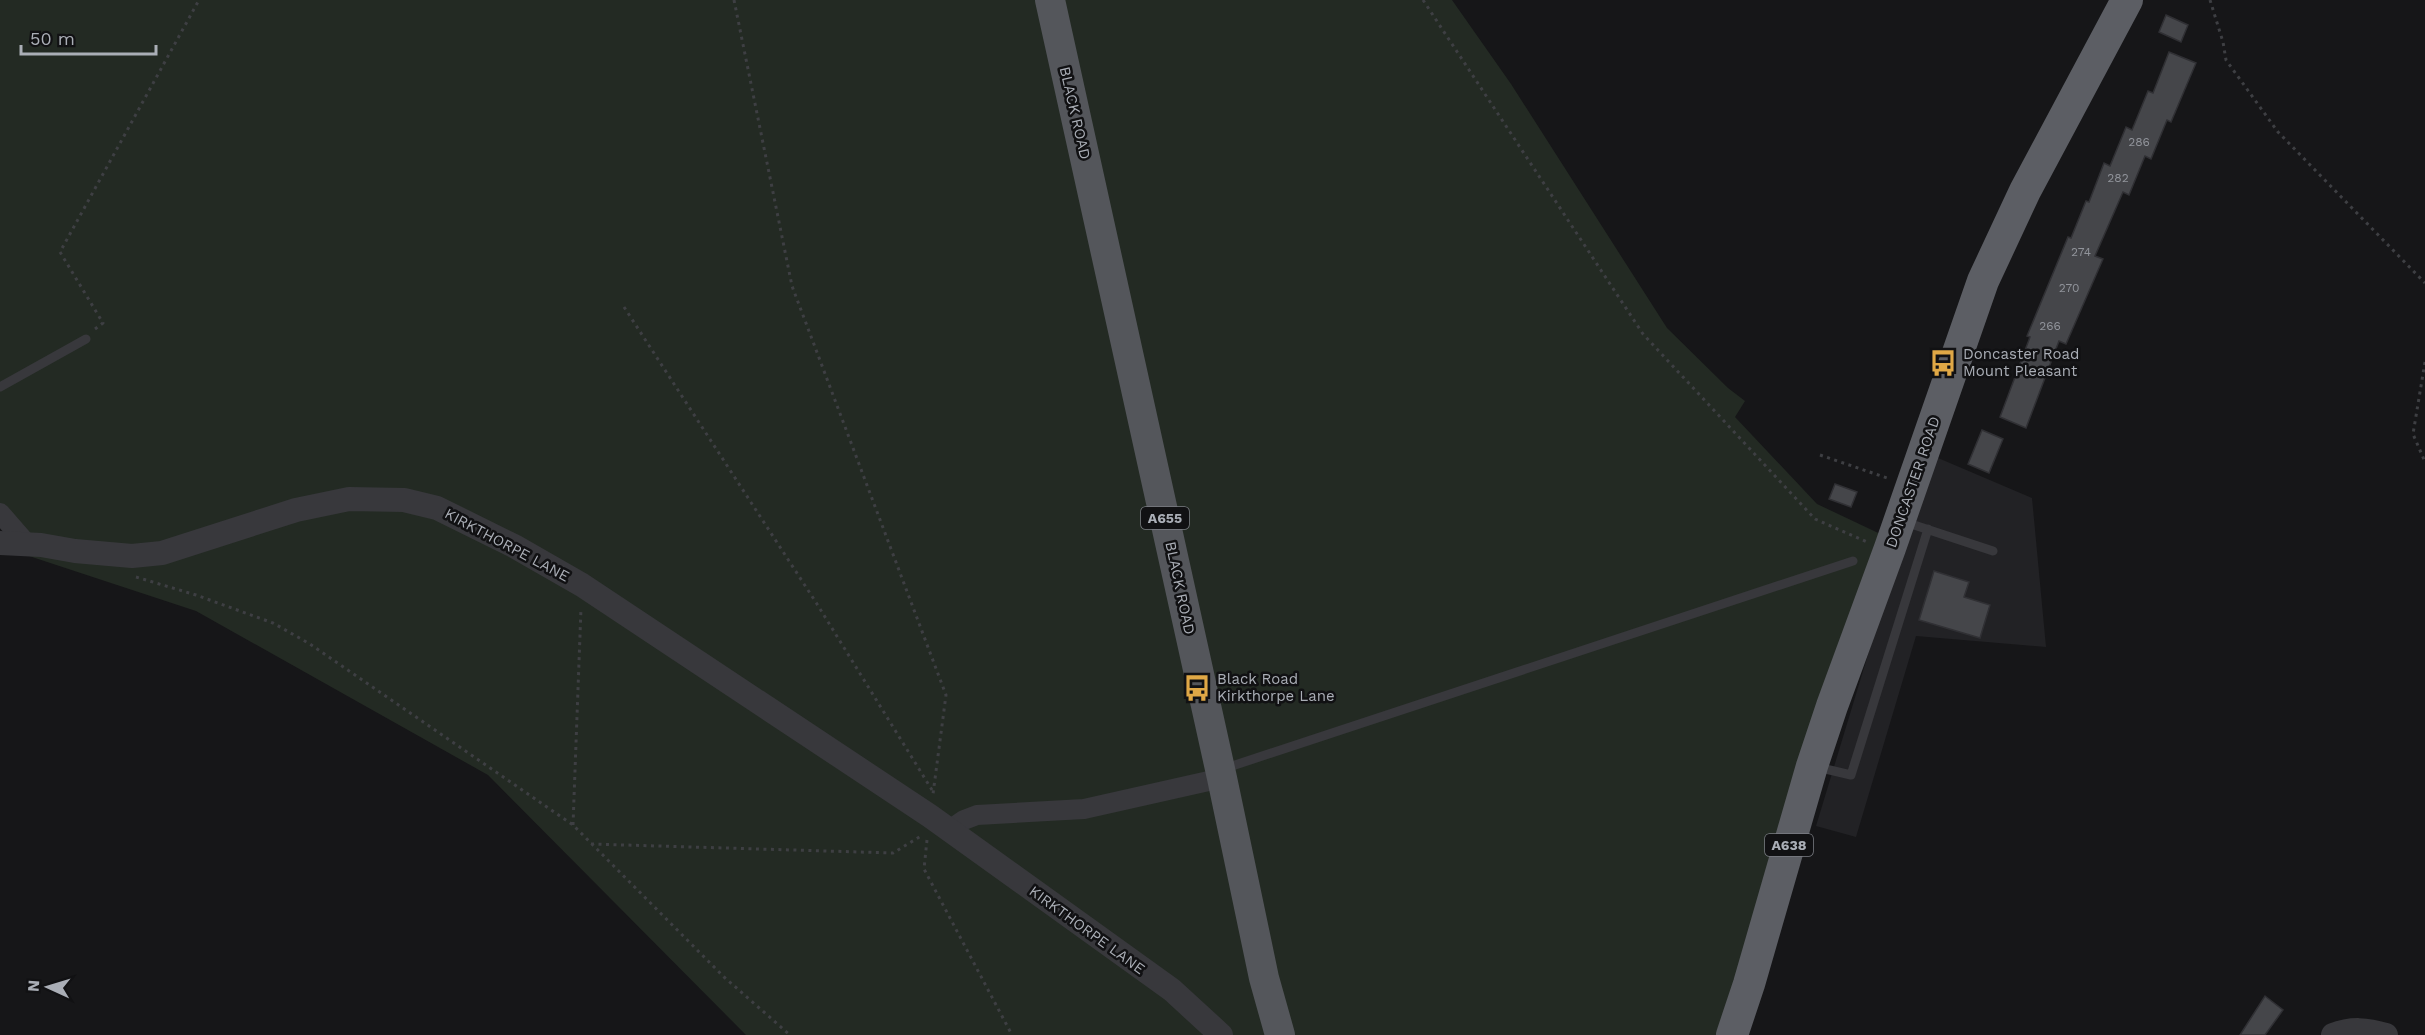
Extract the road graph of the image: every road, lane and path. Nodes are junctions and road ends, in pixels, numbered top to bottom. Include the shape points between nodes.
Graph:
1 (199, 0) edge
2 (734, 0) edge
3 (1050, 0) edge
4 (1423, 0) edge
5 (2127, 0) edge
6 (2210, 0) edge
7 (2425, 283) edge
8 (624, 307) dead end
9 (103, 323) dead end
10 (86, 339) dead end
11 (2425, 362) edge
12 (0, 387) edge
13 (1820, 456) dead end
14 (2425, 462) edge
15 (1912, 487) junction
16 (1, 516) edge
17 (1914, 525) junction
18 (0, 543) edge
19 (1869, 543) dead end
20 (27, 544) junction
21 (1993, 551) dead end
22 (1853, 561) dead end
23 (136, 577) dead end
24 (582, 585) junction
25 (1221, 774) junction
26 (933, 791) junction
27 (939, 824) junction
28 (573, 825) junction
29 (591, 844) junction
30 (1749, 984) junction
31 (790, 1035) edge
32 (1012, 1035) edge
33 (1221, 1035) edge
34 (1280, 1035) edge
35 (1731, 1035) edge
36 (1739, 1035) edge
37 (2332, 1035) edge
38 (2386, 1035) edge

1 - 9 path via 60,252
2 - 26 path via 792,286 946,694
3 - 25 main road, BLACK ROAD / A655
4 - 19 path via 1643,334 1815,519
5 - 15 highway, DONCASTER ROAD / A638 via 2025,191 1983,281
6 - 7 path via 2226,60 2278,132
8 - 26 path via 818,604
10 - 12 lane
11 - 14 path via 2413,434
13 - 15 path
15 - 17 highway, DONCASTER ROAD / A638
16 - 20 street
17 - 21 lane
17 - 30 highway, DONCASTER ROAD / A638 via 1832,706
18 - 20 street, KIRKTHORPE LANE
20 - 24 street, KIRKTHORPE LANE via 132,556 162,553 296,510 349,499 382,498 404,500 454,515
22 - 25 lane
23 - 28 path via 273,623 310,644
24 - 27 street, KIRKTHORPE LANE
24 - 28 path
25 - 27 street via 1084,809 977,815
25 - 34 main road, BLACK ROAD / A655 via 1264,978
26 - 27 path
27 - 33 street, KIRKTHORPE LANE via 1172,990
28 - 29 path
29 - 31 path via 724,977
29 - 32 path via 893,853 928,832 924,868
30 - 35 highway, DONCASTER ROAD / A638
30 - 36 highway, DONCASTER ROAD / A638
37 - 38 street via 2347,1030

